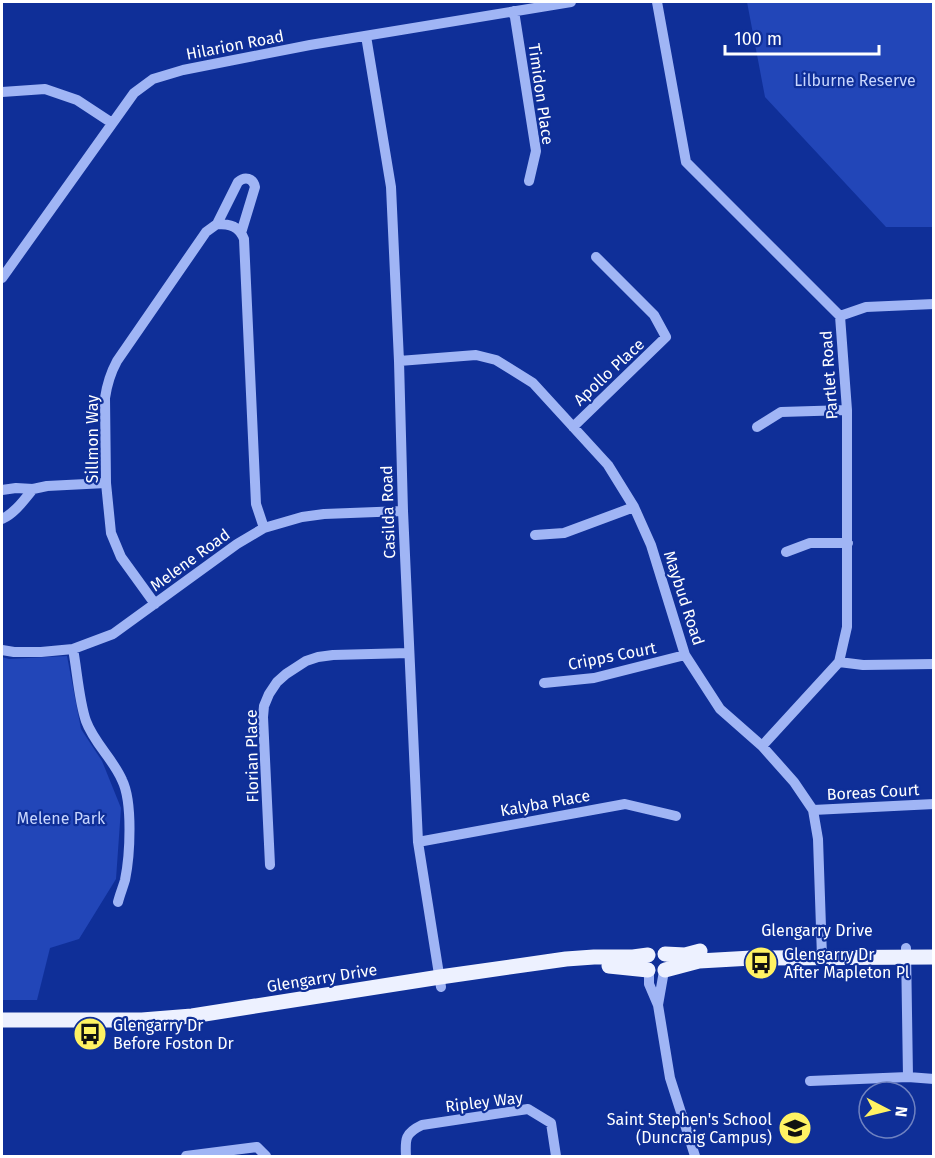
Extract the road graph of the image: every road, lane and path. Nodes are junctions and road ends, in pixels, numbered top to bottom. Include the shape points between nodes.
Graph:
1 (571, 2) edge
2 (657, 2) edge
3 (514, 11) junction
4 (366, 36) junction
5 (2, 92) edge
6 (112, 123) junction
7 (529, 181) dead end
8 (217, 224) junction
9 (241, 233) junction
10 (596, 257) dead end
11 (2, 278) edge
12 (933, 304) edge
13 (840, 316) junction
14 (399, 360) junction
15 (847, 410) junction
16 (573, 427) junction
17 (757, 427) dead end
18 (106, 483) junction
19 (33, 489) junction
20 (2, 490) edge
21 (634, 507) junction
22 (403, 511) junction
23 (2, 519) edge
24 (264, 528) junction
25 (536, 535) dead end
26 (848, 543) junction
27 (786, 552) dead end
28 (155, 604) junction
29 (73, 649) junction
30 (2, 650) edge
31 (409, 653) junction
32 (685, 655) junction
33 (839, 662) junction
34 (933, 664) edge
35 (544, 683) dead end
36 (762, 746) junction
37 (933, 804) edge
38 (813, 810) junction
39 (676, 816) dead end
40 (418, 842) junction
41 (270, 865) dead end
42 (118, 902) dead end
43 (933, 947) edge
44 (822, 952) junction
45 (906, 953) junction
46 (933, 957) edge
47 (656, 965) junction
48 (441, 982) junction
49 (2, 1020) edge
50 (2, 1029) edge
51 (908, 1077) junction
52 (933, 1079) edge
53 (810, 1081) dead end
54 (186, 1156) edge
55 (266, 1156) edge
56 (406, 1156) edge
57 (556, 1156) edge
58 (695, 1156) edge

1 - 3 street, Hilarion Road
2 - 13 street, Partlet Road via 686,162
3 - 4 street, Hilarion Road
3 - 7 street, Timidon Place via 536,151
4 - 6 street, Hilarion Road via 153,79 134,93
4 - 14 street, Casilda Road via 391,187
5 - 6 street via 45,89 77,100
6 - 11 street, Hilarion Road
8 - 9 street via 231,225
8 - 9 street, Sillmon Way via 237,182 251,179 255,187
8 - 18 street, Sillmon Way via 206,232 109,377 105,398
9 - 24 street, Sillmon Way via 256,504
10 - 16 street, Apollo Place via 654,315 666,338
12 - 13 street via 866,307
13 - 15 street, Partlet Road
14 - 16 street, Maybud Road via 476,355 496,360 533,383
14 - 22 street, Casilda Road
15 - 17 street via 781,412
15 - 26 street, Partlet Road
16 - 21 street, Maybud Road via 608,465
18 - 19 street
18 - 28 street, Sillmon Way via 111,533 121,557
19 - 20 street
19 - 23 street
21 - 25 street via 564,533
21 - 32 street, Maybud Road via 651,545
22 - 24 street, Melene Road via 324,514
22 - 31 street, Casilda Road
24 - 28 street, Melene Road
26 - 27 street via 810,543
26 - 33 street, Partlet Road via 847,627
28 - 29 street, Melene Road via 113,634
29 - 30 street, Melene Road
29 - 42 street via 86,721 126,789 128,847
31 - 40 street, Casilda Road
31 - 41 street, Florian Place via 318,657 295,667 268,694 263,717
32 - 35 street, Cripps Court via 594,678
32 - 36 street, Maybud Road via 720,709
33 - 34 street
33 - 36 street, Partlet Road
36 - 38 street, Maybud Road
37 - 38 street, Boreas Court
38 - 44 street, Maybud Road via 818,839
39 - 40 street, Kalyba Place via 625,804
40 - 48 street, Casilda Road
43 - 45 main road, Glengarry Drive
44 - 45 main road, Glengarry Drive
44 - 47 main road, Glengarry Drive via 717,949
45 - 46 main road, Glengarry Drive
45 - 51 street
47 - 48 main road, Glengarry Drive
47 - 58 street via 670,1078
48 - 49 main road, Glengarry Drive via 192,1016
48 - 50 main road, Glengarry Drive via 173,1028
51 - 52 street
51 - 53 street
54 - 55 street via 257,1147
56 - 57 street, Ripley Way via 408,1134 422,1125 528,1109 551,1123

